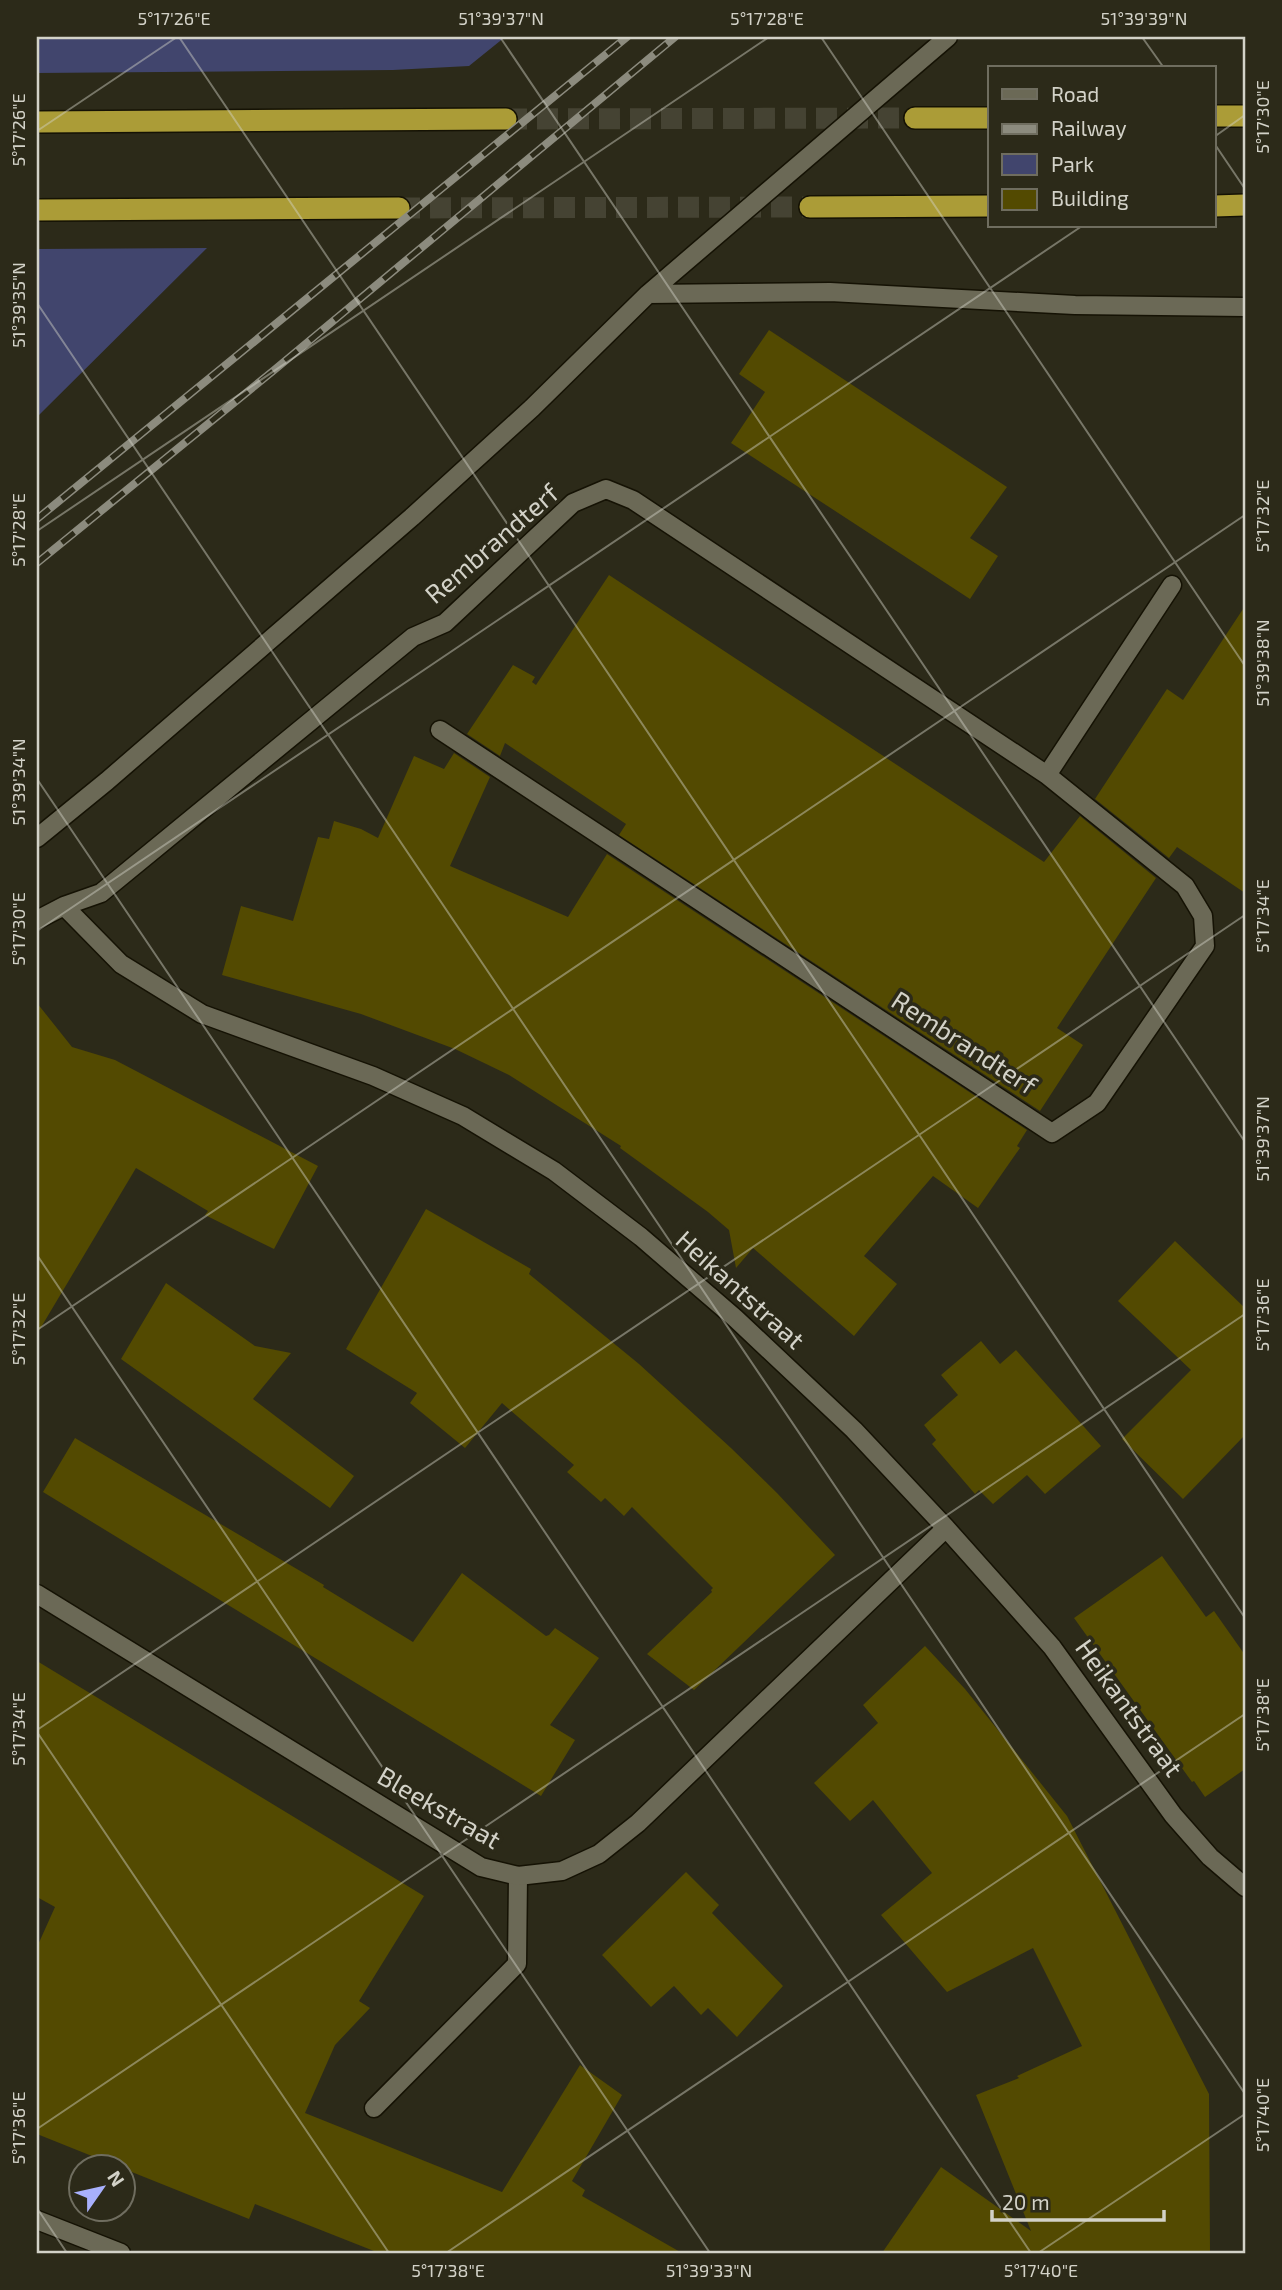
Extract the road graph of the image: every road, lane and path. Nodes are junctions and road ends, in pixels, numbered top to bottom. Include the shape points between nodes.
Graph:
1 (948, 37) edge
2 (1216, 116) edge
3 (1245, 116) edge
4 (915, 118) tunnel mouth
5 (988, 118) edge
6 (506, 119) tunnel mouth
7 (37, 122) edge
8 (1216, 205) edge
9 (1245, 205) edge
10 (988, 206) edge
11 (810, 207) tunnel mouth
12 (398, 208) tunnel mouth
13 (37, 210) edge
14 (648, 294) junction
15 (1245, 307) edge
16 (1172, 585) dead end
17 (440, 730) dead end
18 (1047, 775) junction
19 (37, 838) edge
20 (64, 906) junction
21 (37, 920) edge
22 (946, 1528) junction
23 (37, 1594) edge
24 (518, 1876) junction
25 (1245, 1887) edge
26 (374, 2108) dead end
27 (37, 2220) edge
28 (121, 2253) edge

1 - 14 street
2 - 3 highway
4 - 5 highway
6 - 7 highway
8 - 9 highway
10 - 11 highway
12 - 13 highway
14 - 15 street via 830,292
14 - 19 street via 412,517
16 - 18 street
17 - 18 street, Rembrandterf via 1052,1133 1097,1103 1205,946 1203,916 1185,886
18 - 20 street, Rembrandterf via 633,500 606,489 573,503 445,623 413,637 101,893
20 - 21 street, Rembrandterf
20 - 22 street, Heikantstraat via 121,964 202,1014 373,1076 463,1116 554,1171 736,1318 854,1430
22 - 24 street, Bleekstraat via 638,1823 599,1853 562,1871
22 - 25 street, Heikantstraat via 1052,1647 1173,1815 1210,1857
23 - 24 street, Bleekstraat via 481,1867
24 - 26 street via 517,1964
27 - 28 street

